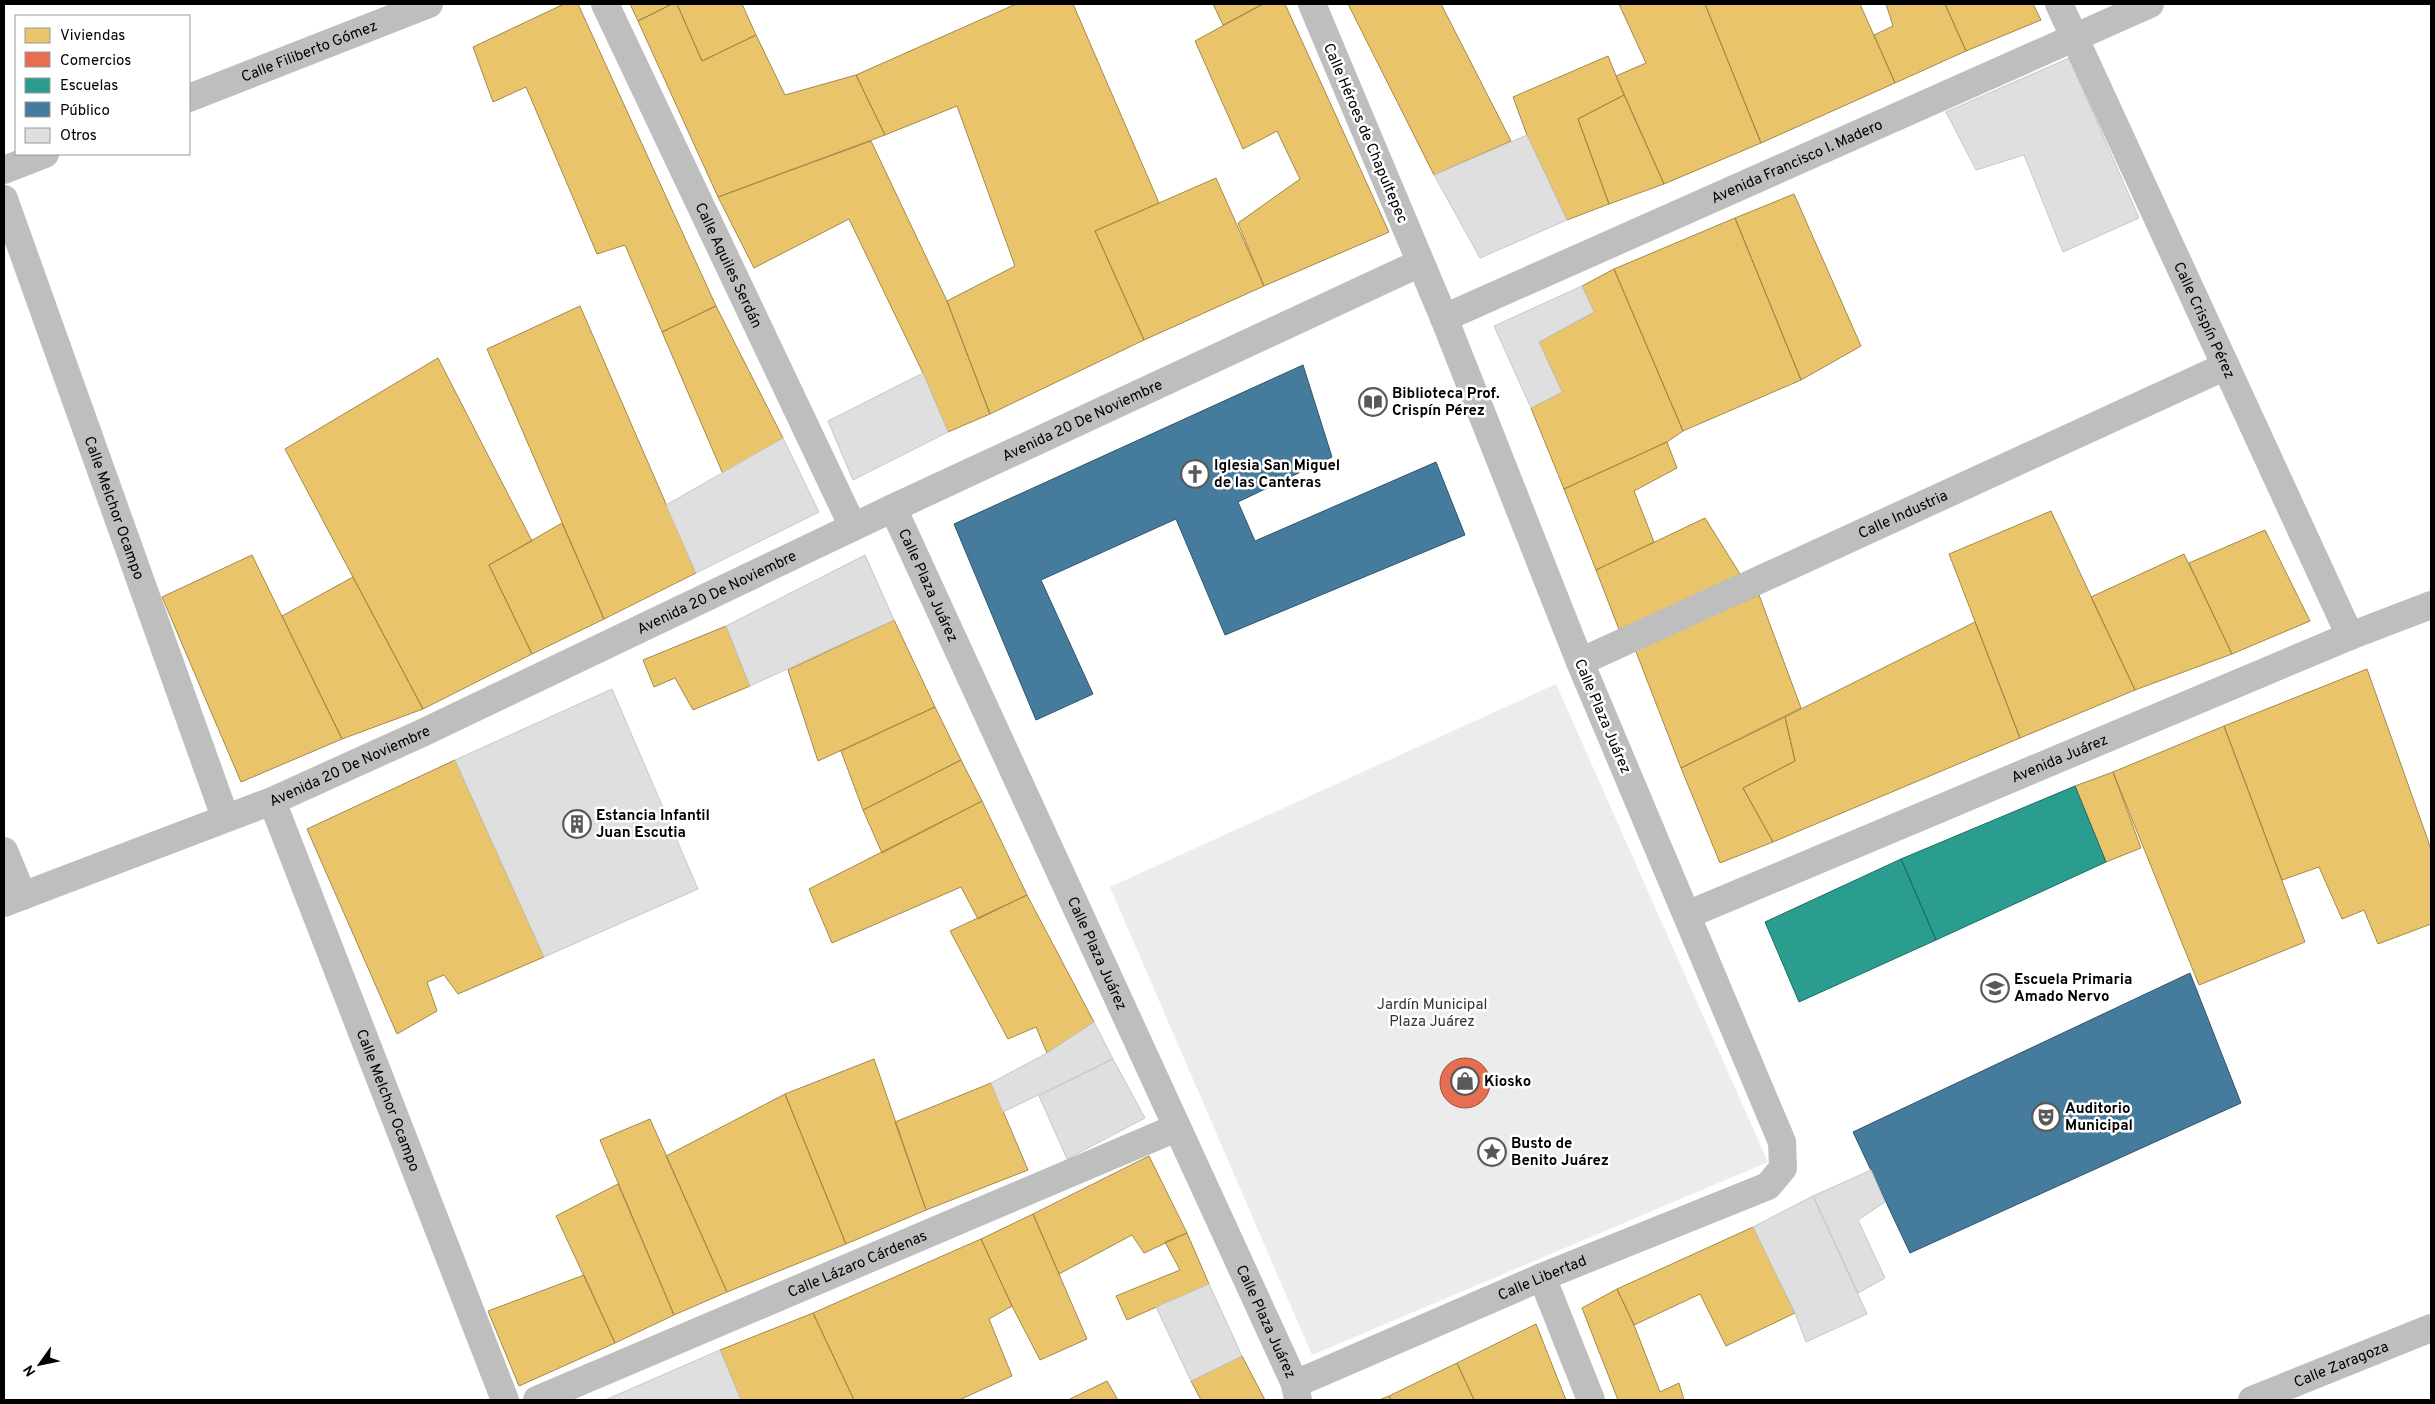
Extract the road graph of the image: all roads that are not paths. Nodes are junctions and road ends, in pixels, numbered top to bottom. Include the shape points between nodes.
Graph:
1 (430, 4) edge
2 (605, 4) edge
3 (1312, 4) edge
4 (2058, 4) edge
5 (2150, 4) edge
6 (2074, 39) junction
7 (190, 98) edge
8 (42, 155) edge
9 (4, 170) edge
10 (4, 199) edge
11 (1420, 263) junction
12 (1444, 318) junction
13 (2226, 366) junction
14 (893, 508) junction
15 (853, 527) junction
16 (2431, 605) edge
17 (2350, 636) junction
18 (1580, 662) junction
19 (272, 801) junction
20 (225, 817) junction
21 (4, 851) edge
22 (13, 900) edge
23 (1687, 915) junction
24 (1176, 1128) junction
25 (1783, 1168) joint
26 (1542, 1277) junction
27 (2431, 1328) edge
28 (1297, 1392) edge
29 (505, 1400) edge
30 (537, 1400) edge
31 (1591, 1400) edge
32 (2252, 1400) edge

1 - 7 street, Calle Filiberto Gómez
2 - 15 street, Calle Aquiles Serdán
3 - 11 street, Calle Héroes de Chapultepec
4 - 6 street, Calle Crispín Pérez
5 - 6 street, Avenida Francisco I. Madero
6 - 12 street, Avenida Francisco I. Madero
6 - 13 street, Calle Crispín Pérez
8 - 9 street
10 - 20 street, Calle Melchor Ocampo
11 - 12 street, Calle Plaza Juárez
11 - 14 street, Avenida 20 De Noviembre
12 - 18 street, Calle Plaza Juárez
13 - 17 street, Calle Crispín Pérez
13 - 18 street, Calle Industria
14 - 15 street, Avenida 20 De Noviembre
14 - 24 street, Calle Plaza Juárez
15 - 19 street, Avenida 20 De Noviembre via 420,734
16 - 17 street, Avenida Juárez
17 - 23 street, Avenida Juárez
18 - 23 street, Calle Plaza Juárez
19 - 20 street, Avenida 20 De Noviembre
19 - 29 street, Calle Melchor Ocampo
20 - 22 street, Avenida 20 De Noviembre
21 - 22 street
23 - 25 street, Calle Plaza Juárez via 1782,1142
24 - 28 street, Calle Plaza Juárez
24 - 30 street, Calle Lázaro Cárdenas
25 - 26 street, Calle Libertad via 1768,1186
26 - 28 street, Calle Libertad
26 - 31 street
27 - 32 street, Calle Zaragoza

